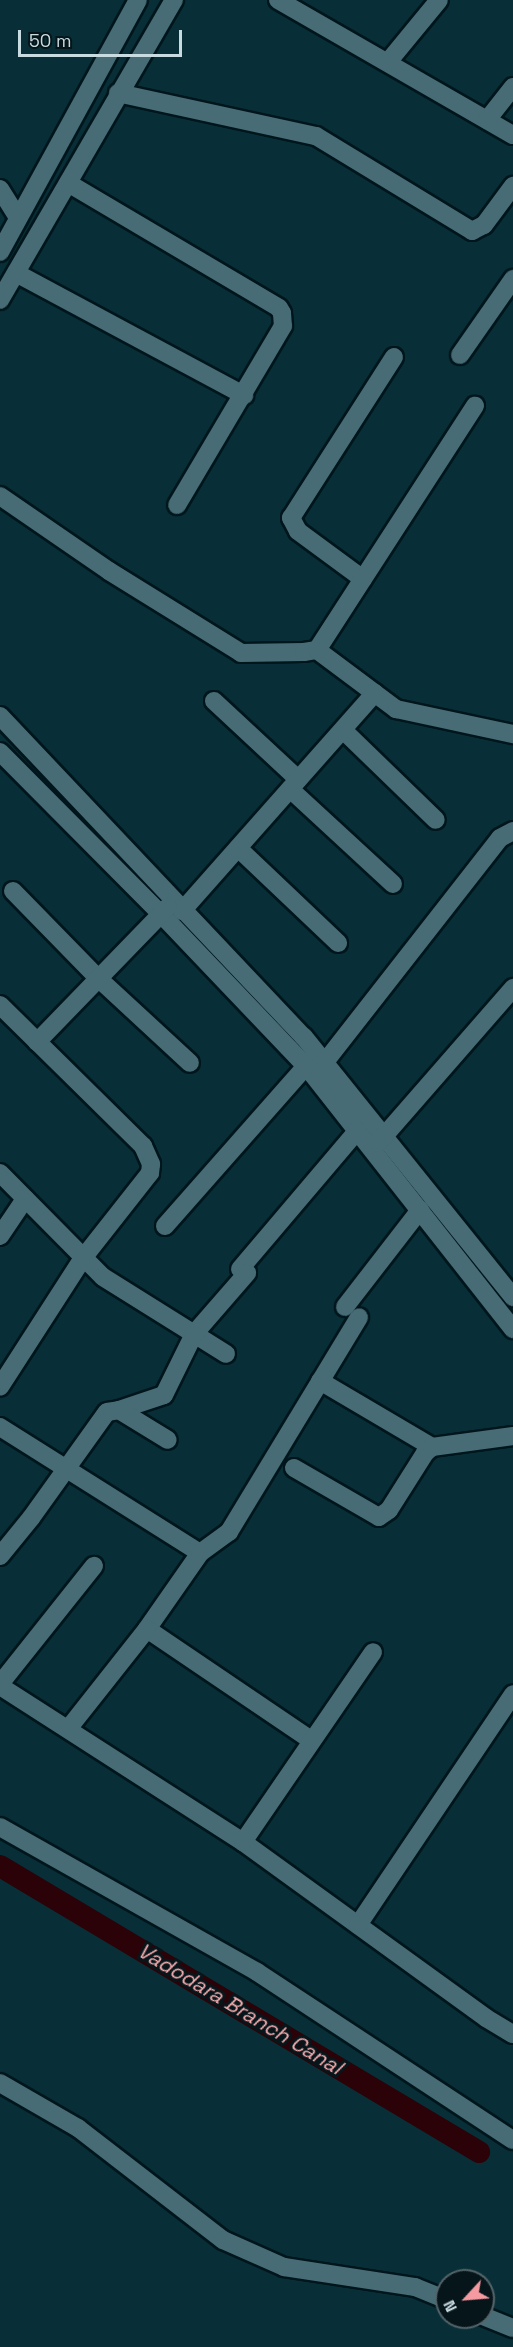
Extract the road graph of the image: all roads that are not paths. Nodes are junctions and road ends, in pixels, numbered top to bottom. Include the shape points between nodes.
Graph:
1 (138, 0) edge
2 (174, 0) edge
3 (278, 0) edge
4 (439, 0) edge
5 (303, 5) edge
6 (388, 63) junction
7 (513, 87) edge
8 (118, 93) junction
9 (487, 120) junction
10 (513, 135) edge
11 (68, 183) junction
12 (513, 186) edge
13 (0, 189) edge
14 (18, 218) junction
15 (0, 252) edge
16 (16, 273) junction
17 (513, 279) edge
18 (0, 300) edge
19 (460, 355) dead end
20 (394, 357) dead end
21 (244, 395) junction
22 (476, 406) dead end
23 (0, 496) edge
24 (177, 505) dead end
25 (363, 579) junction
26 (316, 650) junction
27 (375, 693) junction
28 (214, 701) dead end
29 (0, 716) edge
30 (343, 730) junction
31 (513, 734) edge
32 (0, 752) edge
33 (294, 784) junction
34 (436, 820) dead end
35 (513, 831) edge
36 (238, 848) junction
37 (393, 884) dead end
38 (13, 891) dead end
39 (172, 909) junction
40 (339, 943) dead end
41 (98, 978) junction
42 (513, 988) edge
43 (0, 1005) edge
44 (37, 1042) junction
45 (325, 1062) junction
46 (190, 1063) dead end
47 (306, 1066) junction
48 (357, 1131) junction
49 (385, 1136) junction
50 (372, 1149) junction
51 (0, 1173) edge
52 (25, 1199) junction
53 (420, 1210) junction
54 (165, 1226) dead end
55 (0, 1236) edge
56 (83, 1258) junction
57 (513, 1297) edge
58 (513, 1329) edge
59 (194, 1334) junction
60 (226, 1354) dead end
61 (320, 1381) junction
62 (0, 1387) edge
63 (119, 1410) junction
64 (0, 1427) edge
65 (513, 1436) edge
66 (168, 1440) dead end
67 (432, 1447) junction
68 (65, 1468) junction
69 (294, 1468) dead end
70 (200, 1553) junction
71 (0, 1556) edge
72 (94, 1566) dead end
73 (147, 1629) junction
74 (374, 1652) dead end
75 (0, 1685) edge
76 (513, 1694) edge
77 (68, 1729) junction
78 (311, 1740) junction
79 (0, 1827) edge
80 (243, 1842) junction
81 (358, 1925) junction
82 (513, 2034) edge
83 (0, 2083) edge
84 (513, 2140) edge
85 (435, 2295) edge
86 (495, 2321) edge
87 (513, 2328) edge

1 - 14 street
2 - 8 street
3 - 5 street
4 - 6 street
5 - 6 street
6 - 9 street
7 - 9 street
8 - 11 street
8 - 12 street via 316,136 472,231 484,225
9 - 10 street
11 - 16 street
11 - 21 street via 279,308 284,326
13 - 14 street
14 - 15 street
16 - 18 street
16 - 21 street
17 - 19 street
20 - 25 street via 291,518 298,531
21 - 24 street
22 - 25 street
23 - 26 street via 109,571 241,653
25 - 26 street
26 - 27 street
27 - 30 street
27 - 31 street via 396,709
28 - 33 street
29 - 39 street
30 - 33 street
30 - 34 street
32 - 39 street
33 - 36 street
33 - 37 street
35 - 45 street via 500,838
36 - 39 street
36 - 40 street
38 - 41 street
39 - 41 street
39 - 45 street via 304,1036
39 - 47 street
41 - 44 street
41 - 46 street
42 - 49 street
43 - 44 street
44 - 56 street via 142,1146 151,1164 150,1173
45 - 49 street
47 - 48 street
47 - 54 street
48 - 50 street
48 - 59 street
49 - 50 street
49 - 57 street
50 - 53 street
51 - 52 street
52 - 55 street
52 - 56 street
53 - 58 street
53 - 61 street via 352,1312
56 - 59 street via 103,1277
56 - 62 street
59 - 60 street
59 - 63 street via 164,1395
61 - 67 street
61 - 70 street via 229,1533
63 - 66 street
63 - 68 street via 107,1412
64 - 68 street
65 - 67 street
67 - 69 street via 389,1510 380,1517
68 - 70 street
68 - 71 street
70 - 73 street
72 - 75 street
73 - 77 street
73 - 78 street
74 - 78 street
75 - 77 street
76 - 81 street
77 - 80 street
78 - 80 street
79 - 84 street via 256,1972
80 - 81 street
81 - 82 street
83 - 85 street via 78,2128 223,2240 284,2267 415,2287
86 - 87 street

